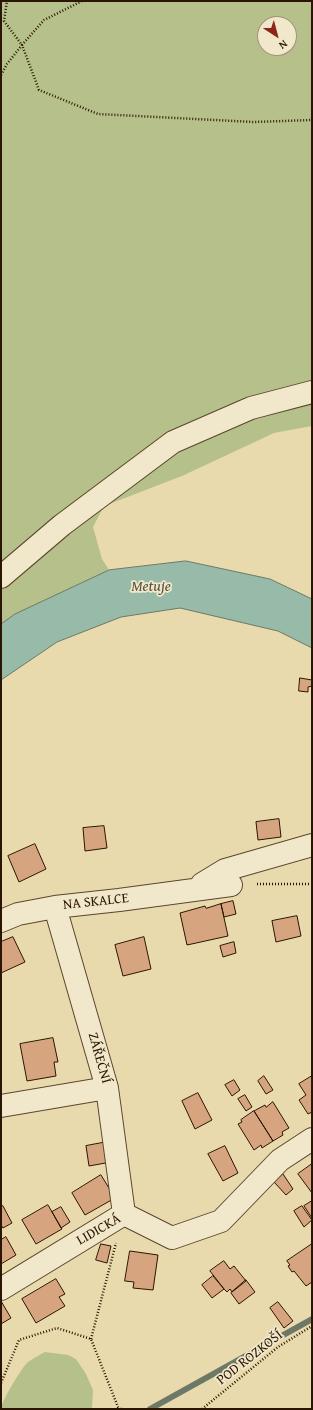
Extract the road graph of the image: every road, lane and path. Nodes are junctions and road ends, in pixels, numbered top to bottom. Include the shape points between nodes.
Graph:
1 (7, 1) edge
2 (82, 1) edge
3 (22, 45) junction
4 (1, 75) edge
5 (312, 120) edge
6 (312, 392) edge
7 (1, 577) edge
8 (312, 845) edge
9 (312, 884) edge
10 (231, 885) joint
11 (193, 890) junction
12 (55, 907) junction
13 (1, 921) edge
14 (107, 1088) junction
15 (1, 1106) edge
16 (312, 1139) edge
17 (124, 1214) junction
18 (1, 1289) edge
19 (312, 1326) edge
20 (91, 1339) junction
21 (1, 1383) edge
22 (121, 1409) edge
23 (202, 1409) edge

1 - 3 path via 4,21
2 - 3 path via 44,20
3 - 4 path
3 - 5 path via 39,90 98,114 254,122
6 - 7 street via 251,408 173,442 62,525
8 - 11 street, NA SKALCE via 225,870
9 - 10 path
10 - 11 street, NA SKALCE
11 - 12 street, NA SKALCE
12 - 13 street, NA SKALCE via 18,914
12 - 14 street, ZÁŘEČNÍ
14 - 15 street
14 - 17 street, ZÁŘEČNÍ
16 - 17 street, LIDICKÁ via 280,1160 221,1220 172,1238
17 - 18 street, LIDICKÁ
17 - 20 path
19 - 23 path, POD ROZKOŠÍ via 278,1347
20 - 21 path via 57,1328 19,1340
20 - 22 path

